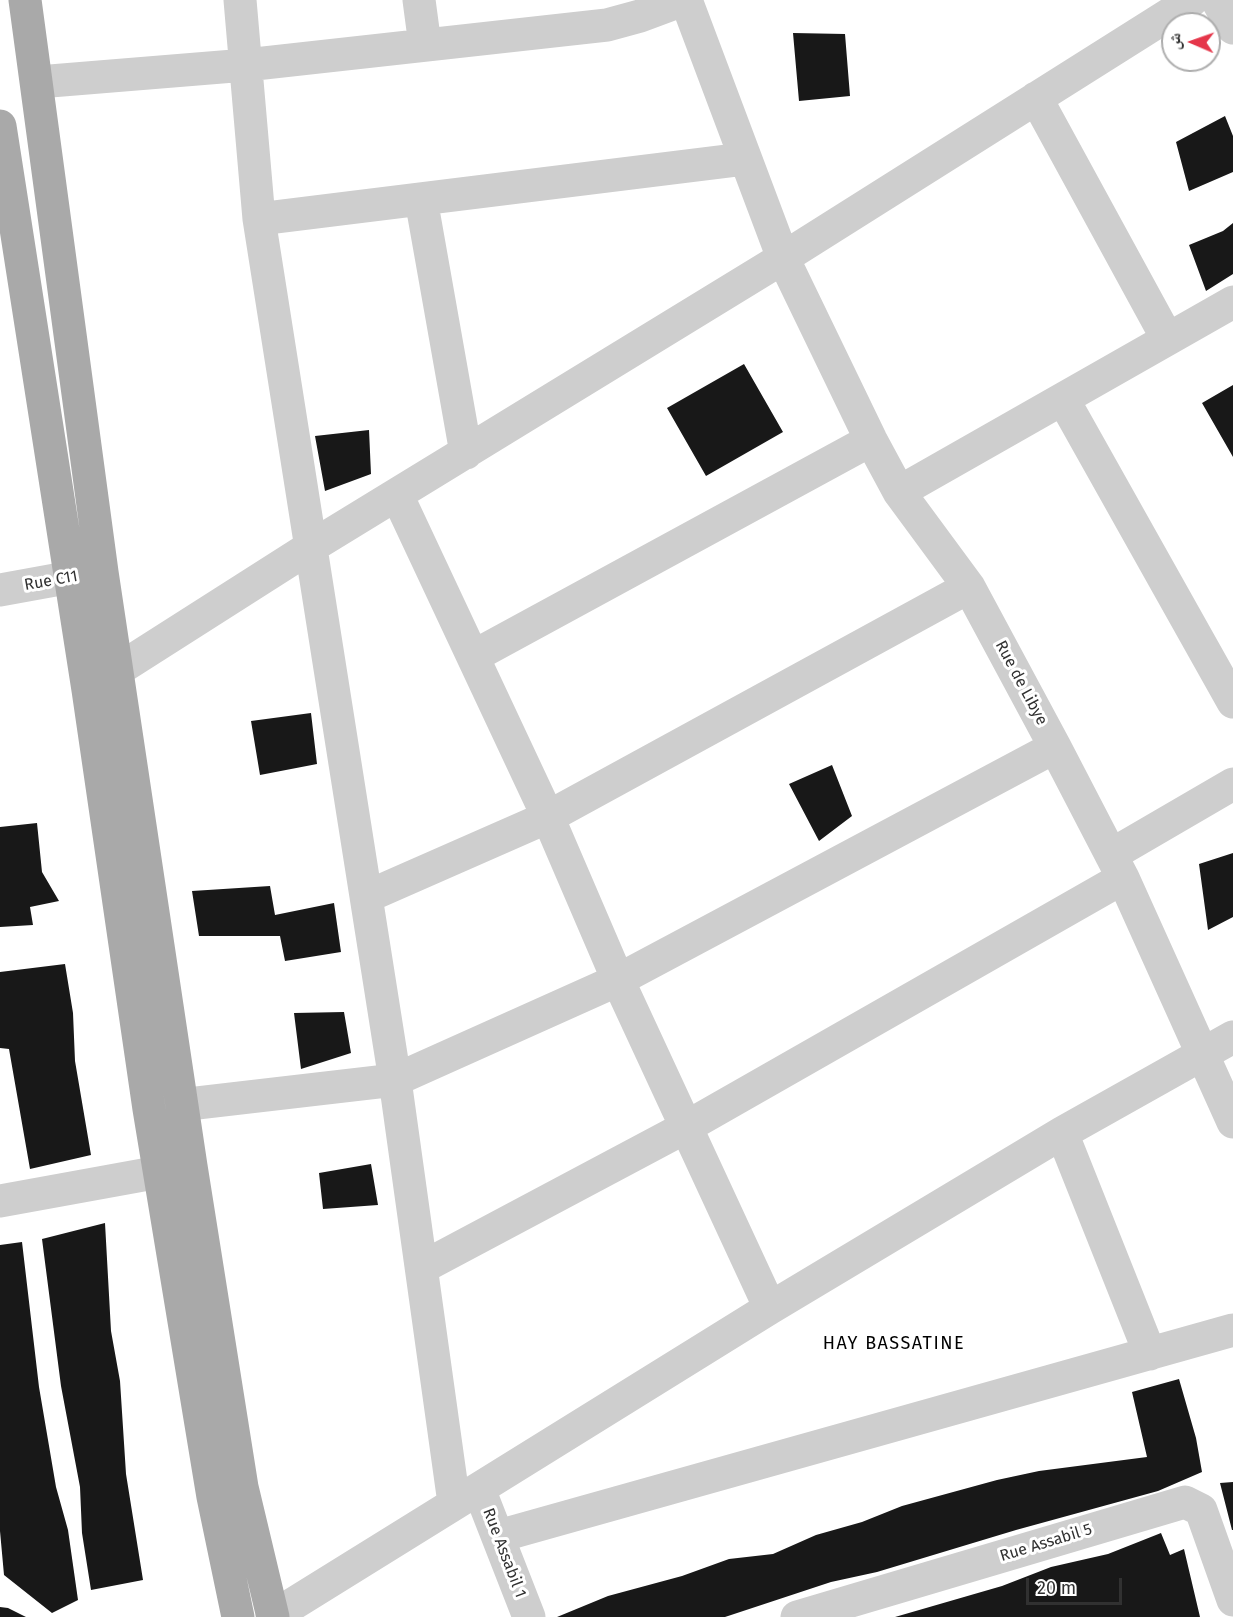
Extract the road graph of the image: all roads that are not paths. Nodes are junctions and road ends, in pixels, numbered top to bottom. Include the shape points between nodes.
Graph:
1 (25, 0) edge
2 (240, 0) edge
3 (419, 0) edge
4 (684, 0) edge
5 (1192, 0) edge
6 (1217, 0) edge
7 (1233, 28) edge
8 (425, 45) junction
9 (246, 65) junction
10 (38, 82) junction
11 (1036, 98) junction
12 (0, 126) edge
13 (744, 159) junction
14 (421, 199) junction
15 (259, 219) junction
16 (783, 258) junction
17 (1233, 302) edge
18 (1167, 338) junction
19 (1063, 399) junction
20 (871, 440) junction
21 (466, 453) junction
22 (899, 492) junction
23 (397, 495) junction
24 (309, 548) junction
25 (102, 572) junction
26 (70, 578) junction
27 (969, 587) junction
28 (0, 590) edge
29 (474, 656) junction
30 (117, 669) junction
31 (88, 690) junction
32 (1233, 702) edge
33 (1055, 747) junction
34 (1233, 784) edge
35 (548, 817) junction
36 (1117, 866) junction
37 (366, 897) junction
38 (618, 980) junction
39 (1233, 1037) edge
40 (1202, 1054) junction
41 (395, 1080) junction
42 (183, 1103) junction
43 (149, 1109) junction
44 (1233, 1122) edge
45 (688, 1126) junction
46 (1062, 1133) junction
47 (191, 1166) junction
48 (159, 1172) junction
49 (0, 1201) edge
50 (423, 1267) junction
51 (770, 1308) junction
52 (1233, 1330) edge
53 (1150, 1354) junction
54 (467, 1496) junction
55 (499, 1536) junction
56 (1233, 1600) edge
57 (238, 1617) edge
58 (273, 1617) edge
59 (529, 1617) edge
60 (797, 1617) edge

1 - 10 main road
2 - 9 street, Rue Assabil 1
3 - 8 street
4 - 8 street via 607,24
4 - 13 street, Rue de Libye
5 - 11 street
6 - 7 street
8 - 9 street
9 - 10 street
9 - 15 street, Rue Assabil 1
10 - 25 main road
11 - 16 street
11 - 18 street
12 - 26 main road
13 - 14 street
13 - 16 street, Rue de Libye
14 - 15 street
14 - 21 street
15 - 24 street, Rue Assabil 1
16 - 20 street, Rue de Libye
16 - 21 street
17 - 18 street
18 - 19 street
19 - 22 street
19 - 32 street
20 - 22 street, Rue de Libye
20 - 29 street
21 - 23 street
22 - 27 street, Rue de Libye
23 - 24 street
23 - 29 street
24 - 30 street
24 - 37 street, Rue Assabil 1
25 - 26 street, Rue C11
25 - 30 main road
26 - 28 street, Rue C11
26 - 31 main road
27 - 33 street, Rue de Libye
27 - 35 street
29 - 35 street
30 - 31 street
30 - 42 main road
31 - 43 main road
33 - 36 street, Rue de Libye
33 - 38 street
34 - 36 street
35 - 37 street
35 - 38 street
36 - 40 street, Rue de Libye
36 - 45 street
37 - 41 street, Rue Assabil 1
38 - 41 street
38 - 45 street
39 - 40 street
40 - 44 street, Rue de Libye
40 - 46 street
41 - 42 street
41 - 50 street, Rue Assabil 1
42 - 43 street
42 - 47 main road
43 - 48 main road
45 - 50 street
45 - 51 street
46 - 51 street
46 - 53 street
47 - 48 street
47 - 58 main road via 242,1487
48 - 49 street
48 - 57 main road via 213,1497
50 - 54 street, Rue Assabil 1
51 - 54 street
52 - 53 street
53 - 55 street
54 - 55 street, Rue Assabil 1
54 - 58 street
55 - 59 street, Rue Assabil 1
56 - 60 street, Rue Assabil 5 via 1201,1510 1185,1502

